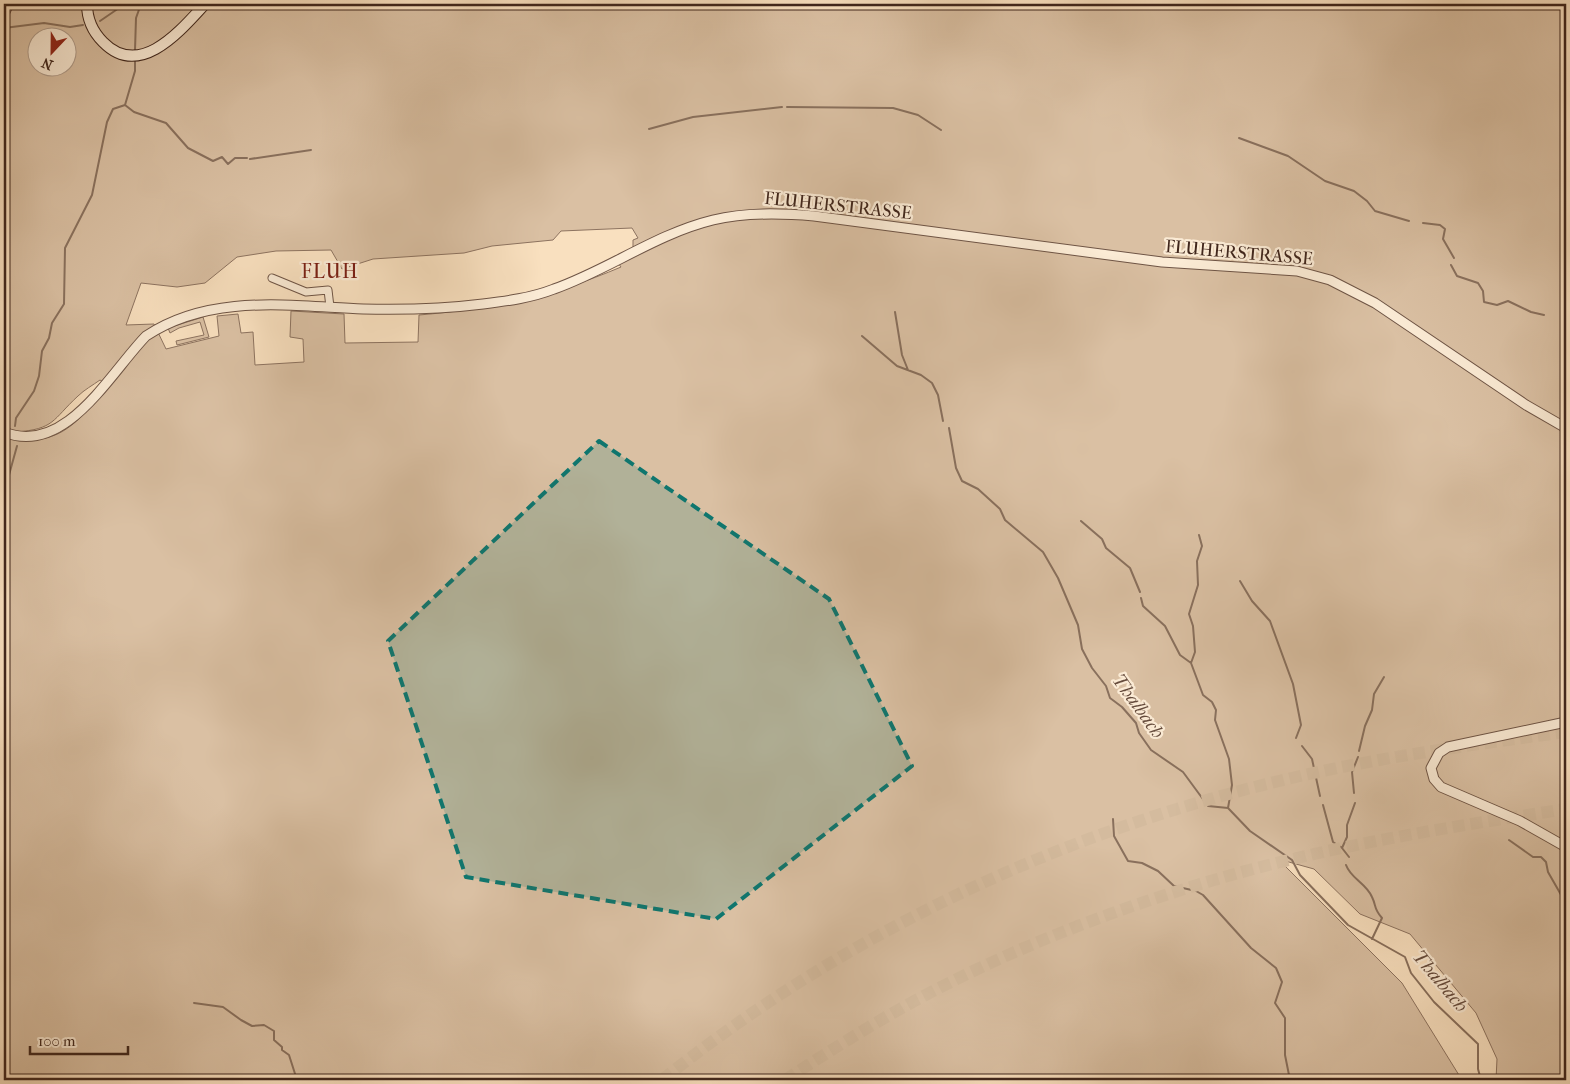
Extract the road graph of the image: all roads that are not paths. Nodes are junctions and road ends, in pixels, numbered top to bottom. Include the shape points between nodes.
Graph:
1 (10, 4) edge
2 (88, 4) edge
3 (204, 4) edge
4 (4, 16) edge
5 (272, 278) dead end
6 (330, 307) junction
7 (1566, 428) edge
8 (4, 432) edge
9 (1566, 722) edge
10 (1566, 847) edge

1 - 4 street
2 - 3 main road via 90,24 95,34 105,44 126,54 150,52 173,37
5 - 6 street via 306,292 328,290
6 - 7 street, FLUHERSTRASSE via 425,309 518,299 554,289 690,227 738,215 789,214 1162,262 1280,269 1319,276 1352,289 1375,303 1526,405
6 - 8 street, FLUHERSTRASSE via 290,304 247,306 208,311 177,320 146,336 69,422 39,435 17,436
9 - 10 street via 1448,747 1436,757 1432,768 1434,779 1442,787 1520,821

